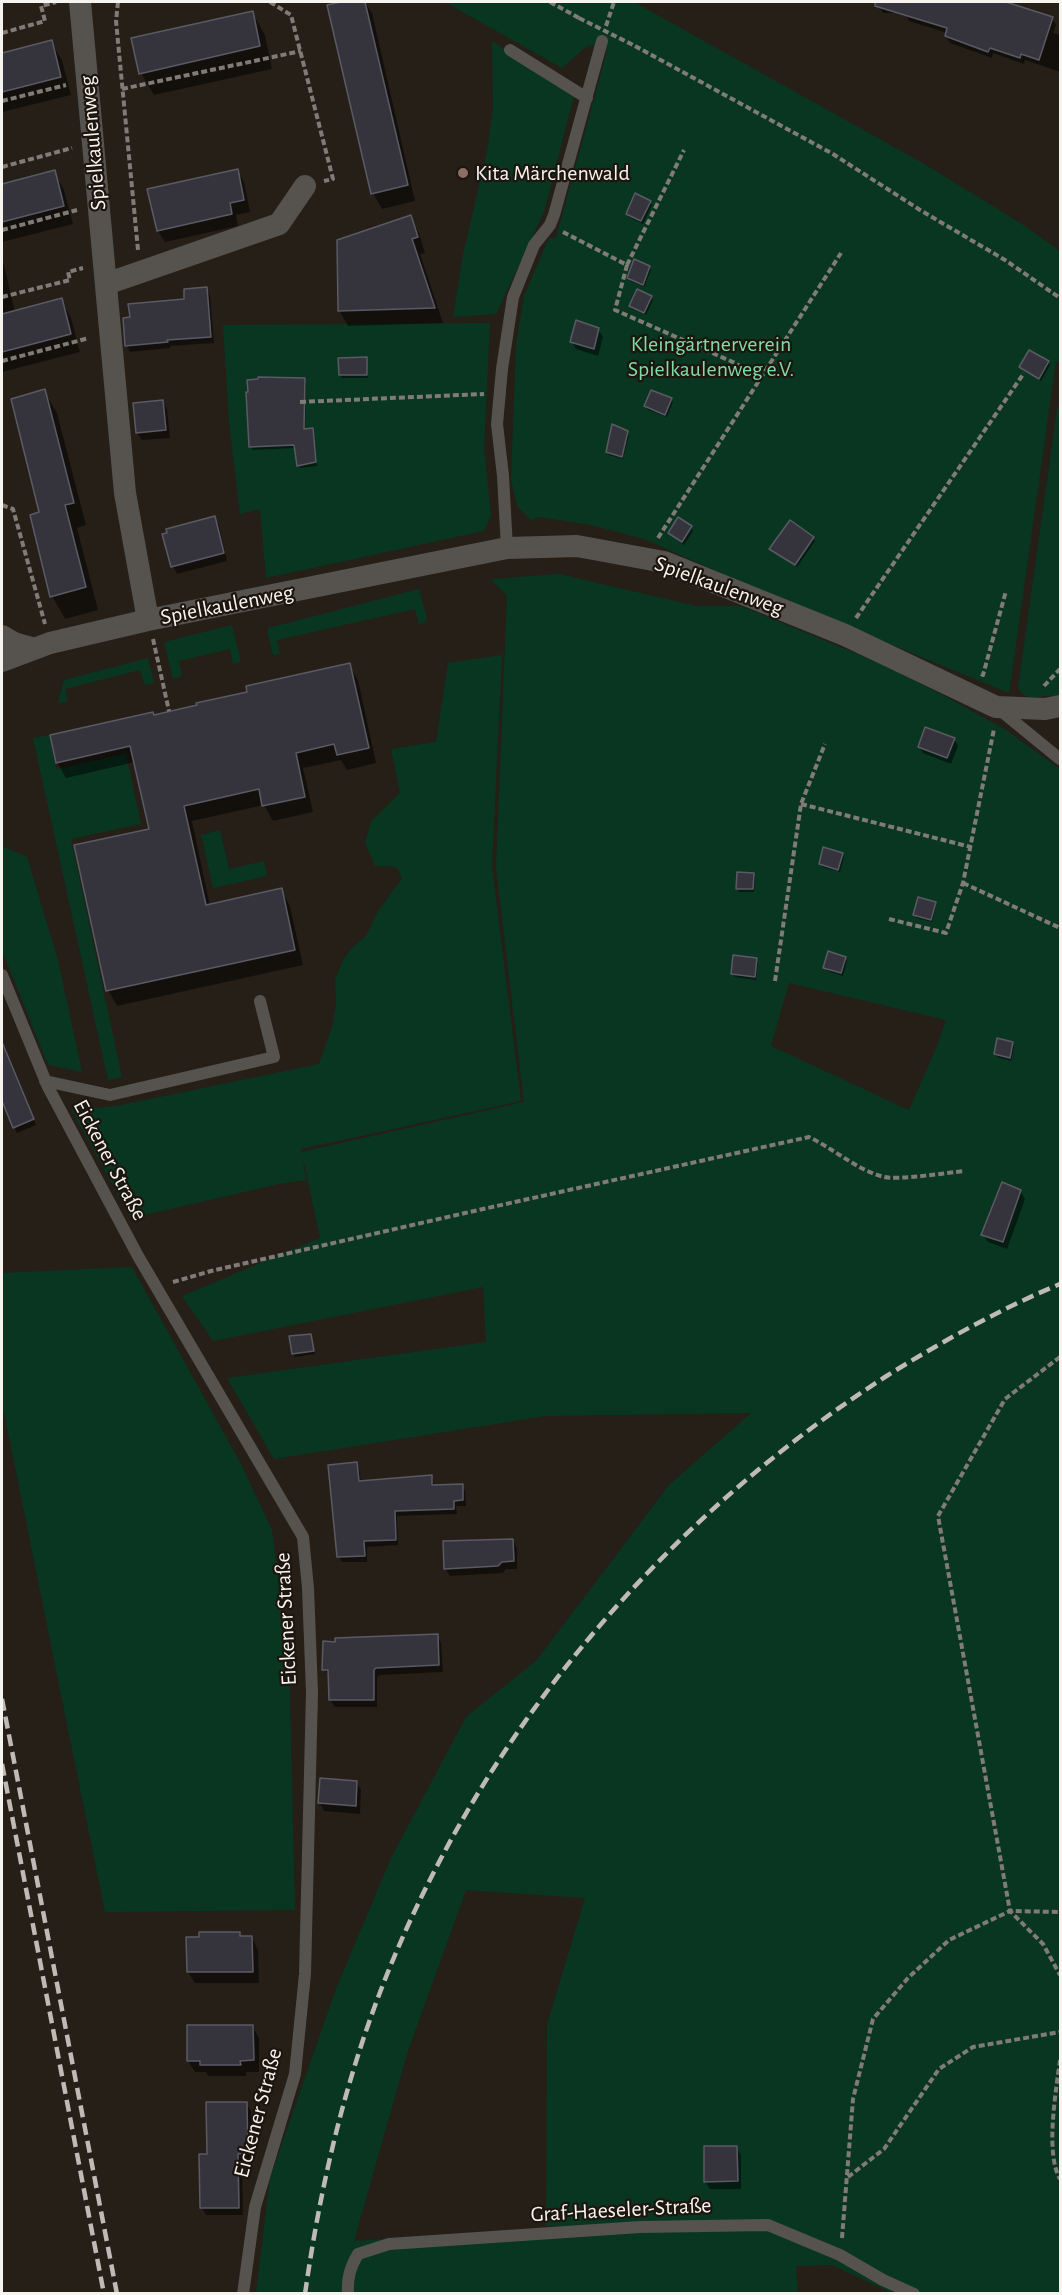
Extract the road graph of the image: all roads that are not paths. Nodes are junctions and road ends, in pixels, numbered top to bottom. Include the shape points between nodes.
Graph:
1 (80, 2) edge
2 (602, 41) road end
3 (510, 50) dead end
4 (587, 98) junction
5 (305, 186) road end
6 (105, 272) junction
7 (507, 548) junction
8 (148, 620) junction
9 (2, 636) edge
10 (41, 645) junction
11 (2, 661) edge
12 (1060, 706) edge
13 (996, 707) junction
14 (1060, 759) edge
15 (2, 975) edge
16 (260, 1001) dead end
17 (45, 1081) junction
18 (243, 2294) edge
19 (348, 2294) edge
20 (914, 2294) edge

1 - 6 street, Spielkaulenweg
2 - 4 lane
3 - 4 lane
4 - 7 lane via 550,225 534,245 513,297 497,424
5 - 6 street via 279,224 141,272
6 - 8 street, Spielkaulenweg via 124,493
7 - 8 street, Spielkaulenweg
7 - 13 street, Spielkaulenweg via 577,546 664,562 850,627
8 - 10 street, Spielkaulenweg
9 - 10 street via 14,643
10 - 11 street, Spielkaulenweg
12 - 13 street, Spielkaulenweg
13 - 14 lane
15 - 17 lane, Eickener Straße
16 - 17 lane via 273,1057 110,1095
17 - 18 lane, Eickener Straße via 155,1287 303,1537 312,1692 305,1974 295,2074 255,2207
19 - 20 lane, Graf-Haeseler-Straße via 350,2269 358,2254 389,2244 640,2227 768,2225 840,2255

